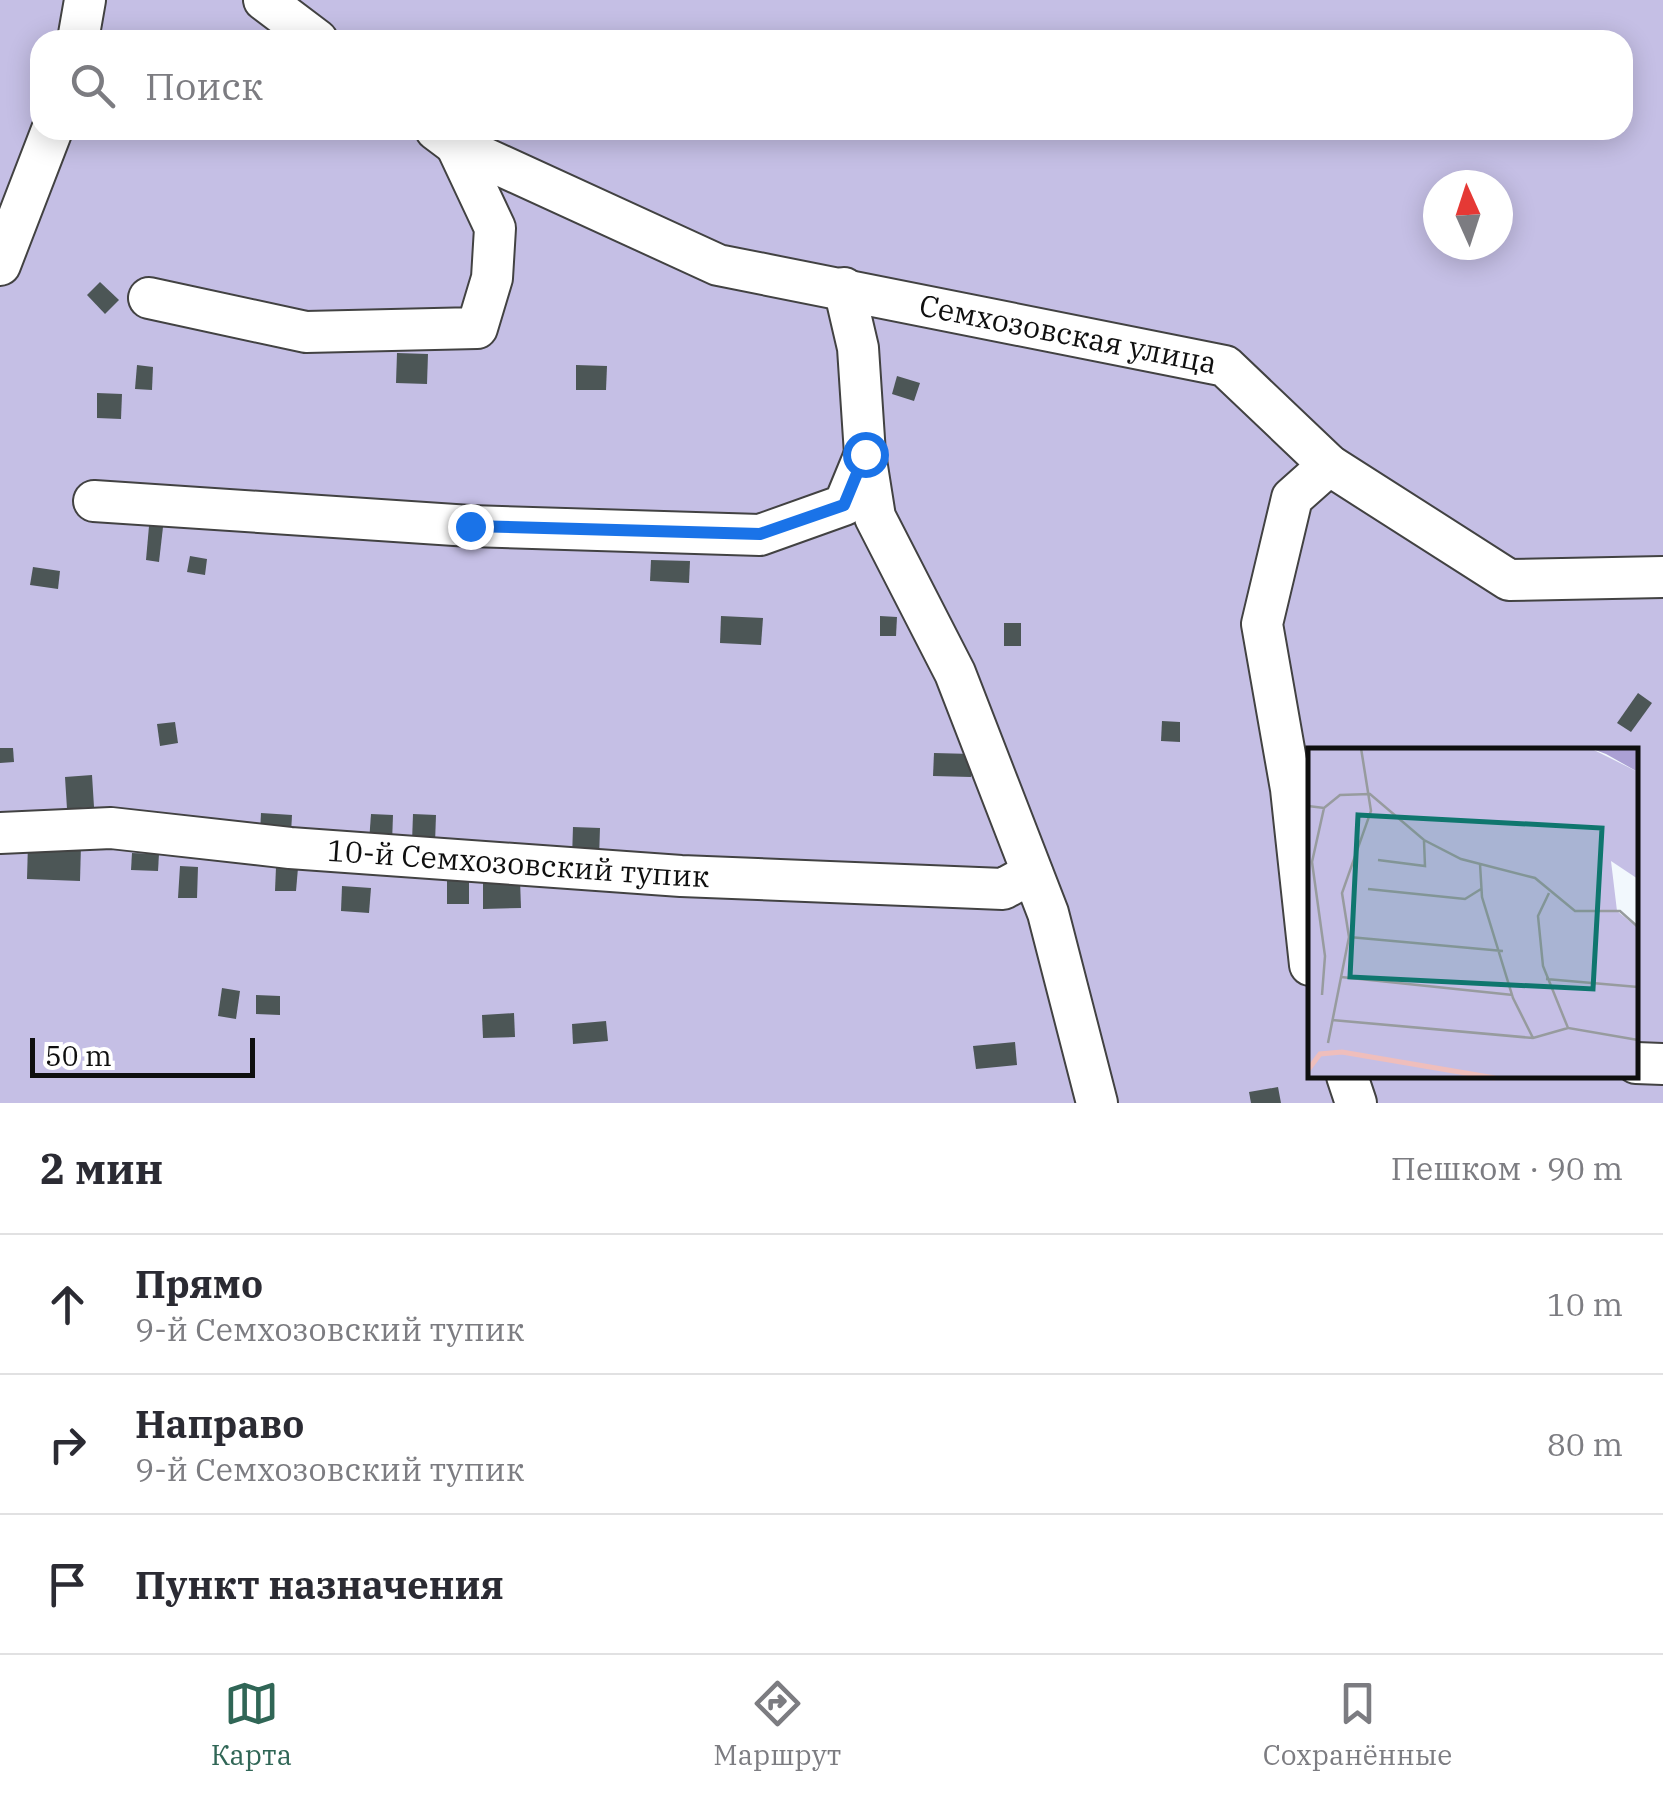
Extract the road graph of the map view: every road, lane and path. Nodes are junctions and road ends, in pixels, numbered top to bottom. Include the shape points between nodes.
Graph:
1 (84, 0) edge
2 (264, 0) edge
3 (80, 30) edge
4 (304, 30) edge
5 (48, 140) edge
6 (447, 140) edge
7 (450, 140) edge
8 (0, 265) edge
9 (844, 288) junction
10 (149, 298) dead end
11 (865, 454) junction
12 (1329, 465) junction
13 (94, 501) dead end
14 (1663, 577) edge
15 (0, 834) edge
16 (1032, 874) junction
17 (1308, 948) edge
18 (1638, 1063) edge
19 (1663, 1064) edge
20 (1348, 1078) edge
21 (1098, 1103) edge
22 (1356, 1103) edge

1 - 3 street
2 - 4 street
5 - 8 street
6 - 10 street via 495,228 492,278 476,328 306,332
7 - 9 street, Семхозовская улица via 718,266
9 - 11 street via 858,348
9 - 12 street, Семхозовская улица via 1225,366
11 - 13 street via 844,505 760,534 470,526
11 - 16 street via 875,517 955,673
12 - 14 street, Семхозовская улица via 1509,580
12 - 17 street via 1292,498 1262,624
15 - 16 street, 10-й Семхозовский тупик via 111,828 290,848 662,874 1003,889
16 - 21 street
18 - 19 street
20 - 22 street

